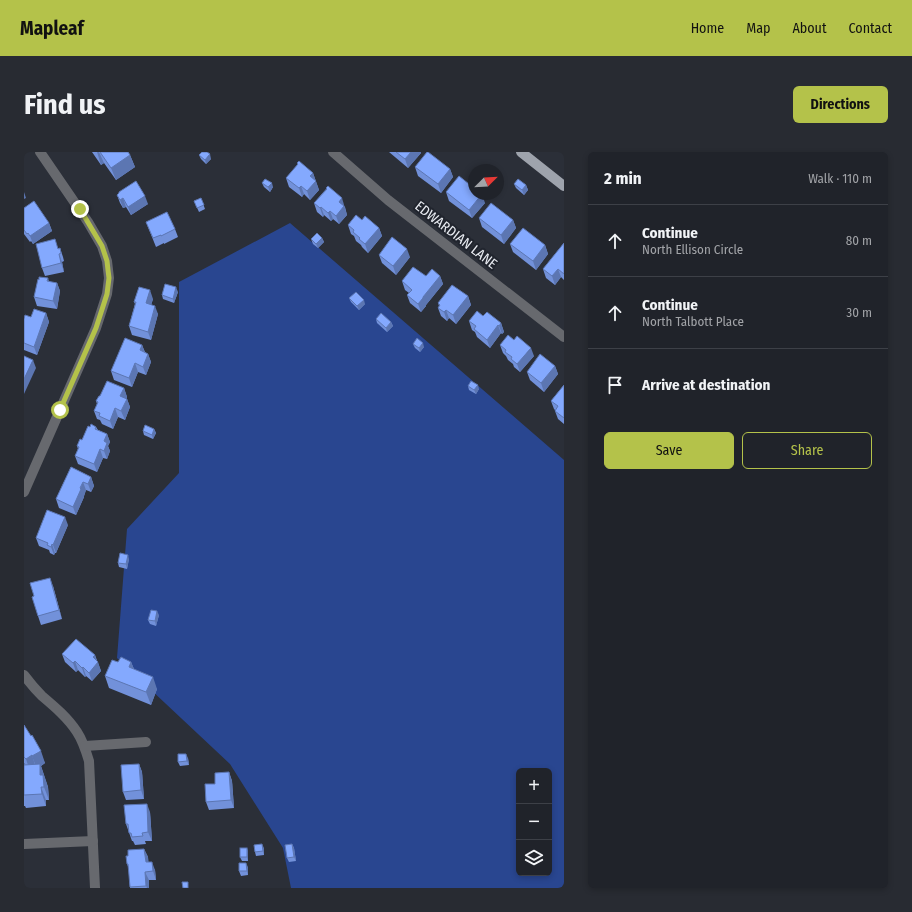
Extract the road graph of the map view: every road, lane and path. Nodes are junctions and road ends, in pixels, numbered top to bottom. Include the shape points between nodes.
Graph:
1 (40, 152) edge
2 (333, 152) edge
3 (520, 152) edge
4 (564, 186) edge
5 (564, 337) edge
6 (24, 492) edge
7 (24, 675) edge
8 (146, 742) dead end
9 (85, 746) junction
10 (93, 840) junction
11 (24, 844) edge
12 (95, 888) edge

1 - 6 street via 102,246 109,278 107,294 96,328
2 - 5 street, EDWARDIAN LANE via 388,200
3 - 4 main road
7 - 9 street via 78,732
8 - 9 street
9 - 10 street via 89,761
10 - 11 street
10 - 12 street

